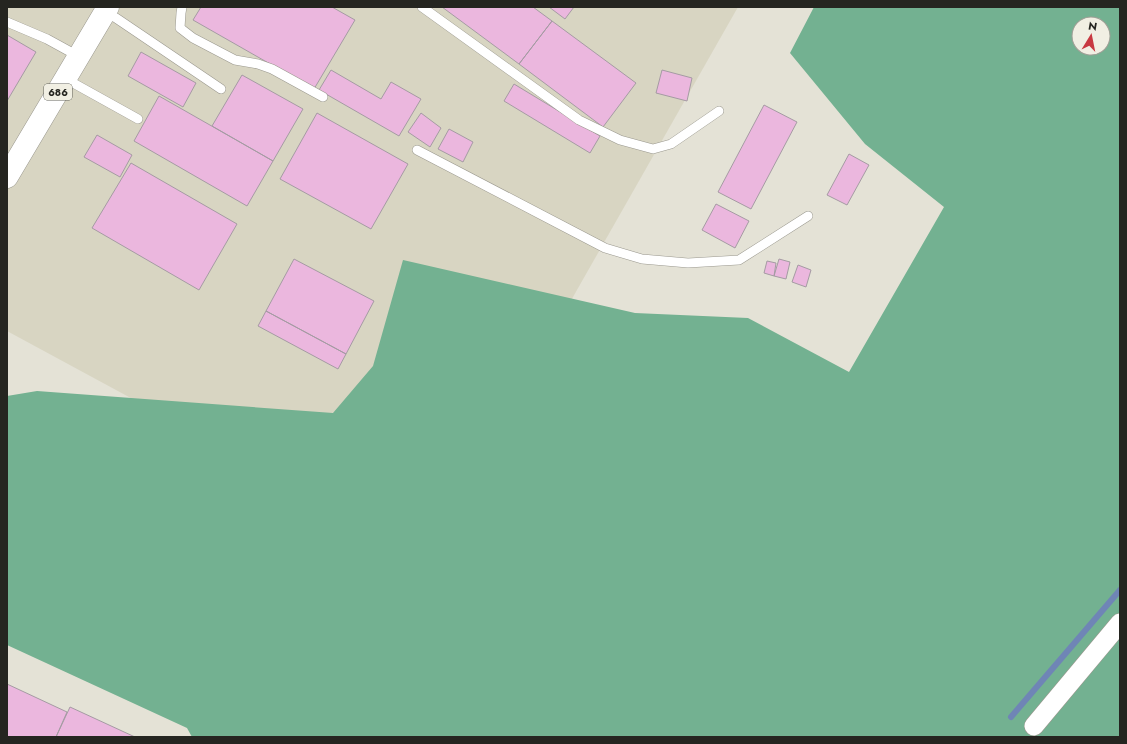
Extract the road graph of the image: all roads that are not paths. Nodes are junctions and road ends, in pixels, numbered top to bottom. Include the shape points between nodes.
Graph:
1 (182, 7) edge
2 (422, 7) edge
3 (106, 10) edge
4 (7, 22) edge
5 (78, 56) junction
6 (66, 79) junction
7 (220, 89) dead end
8 (323, 97) dead end
9 (719, 111) dead end
10 (138, 119) dead end
11 (417, 150) dead end
12 (7, 177) edge
13 (808, 216) dead end
14 (1120, 623) edge
15 (1034, 726) dead end

1 - 8 lane via 180,28 193,38 235,60 272,69
2 - 9 lane via 579,120 620,140 654,149 671,144
3 - 5 main road, 686
3 - 7 lane
4 - 5 lane
5 - 6 main road, 686
6 - 10 lane
6 - 12 main road, 686
11 - 13 lane via 605,248 642,258 688,263 739,260
14 - 15 street

